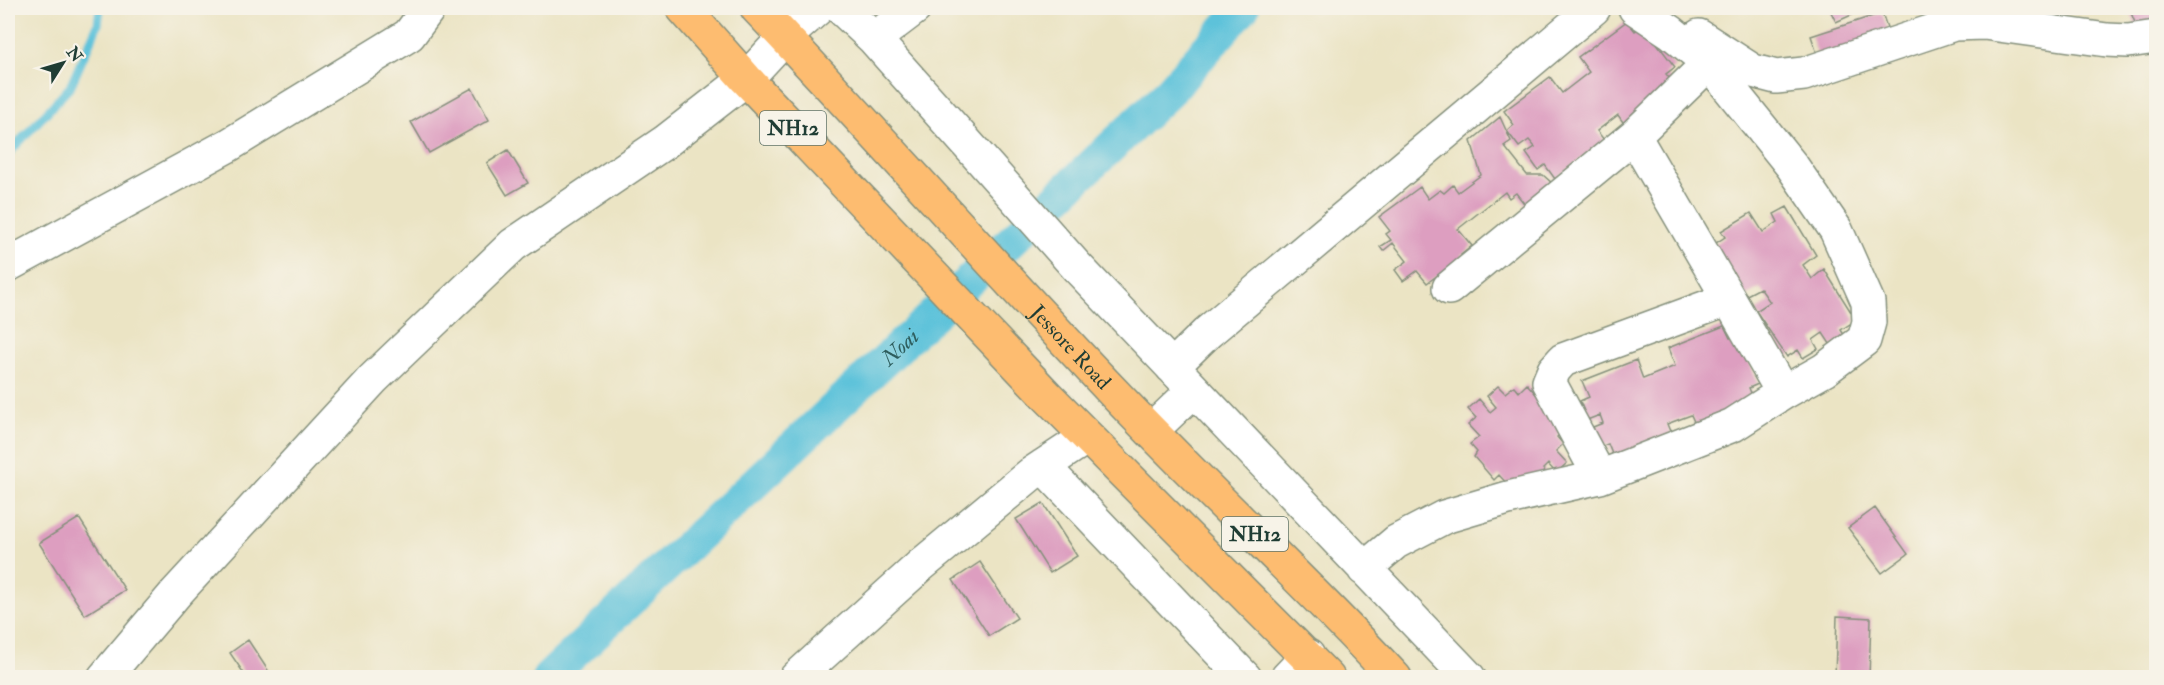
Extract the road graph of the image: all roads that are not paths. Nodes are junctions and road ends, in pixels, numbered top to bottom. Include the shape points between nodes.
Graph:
1 (429, 8) edge
2 (683, 8) edge
3 (757, 8) edge
4 (818, 8) edge
5 (841, 8) edge
6 (915, 8) edge
7 (1579, 8) edge
8 (1594, 8) edge
9 (1635, 8) edge
10 (1666, 8) edge
11 (1984, 15) edge
12 (785, 37) junction
13 (2157, 37) edge
14 (874, 39) junction
15 (1709, 63) junction
16 (746, 79) junction
17 (1634, 136) junction
18 (8, 265) edge
19 (1449, 288) dead end
20 (1729, 299) junction
21 (1166, 361) junction
22 (1194, 390) junction
23 (1783, 393) junction
24 (1151, 431) junction
25 (1087, 437) junction
26 (1043, 466) junction
27 (1600, 477) junction
28 (1364, 569) junction
29 (1308, 670) edge
30 (104, 678) edge
31 (796, 678) edge
32 (1245, 678) edge
33 (1395, 678) edge
34 (1469, 678) edge

1 - 18 street via 409,35 228,145
2 - 16 highway, NH12
3 - 12 highway, Jessore Road / NH12
4 - 12 street
5 - 14 street
6 - 14 street
7 - 21 street via 1248,272 1200,315
8 - 21 street via 1208,332
9 - 15 street
10 - 11 street via 1716,48 1753,71 1776,77 1804,74
11 - 13 street via 2107,40
12 - 16 street
12 - 24 highway, Jessore Road / NH12
14 - 21 street
15 - 17 street
15 - 23 street via 1792,166 1836,230 1868,302 1869,322 1864,340 1824,370
16 - 25 highway, NH12
16 - 30 street via 665,142 513,245 373,379 176,593
17 - 19 street
17 - 20 street
20 - 23 street
20 - 27 street via 1563,360 1554,370 1549,382
21 - 22 street
22 - 24 street
22 - 28 street
23 - 27 street via 1733,425
24 - 33 highway, Jessore Road / NH12
25 - 26 street
25 - 29 highway, NH12
26 - 31 street via 920,566
26 - 32 street
27 - 28 street via 1444,517 1396,542
28 - 34 street

